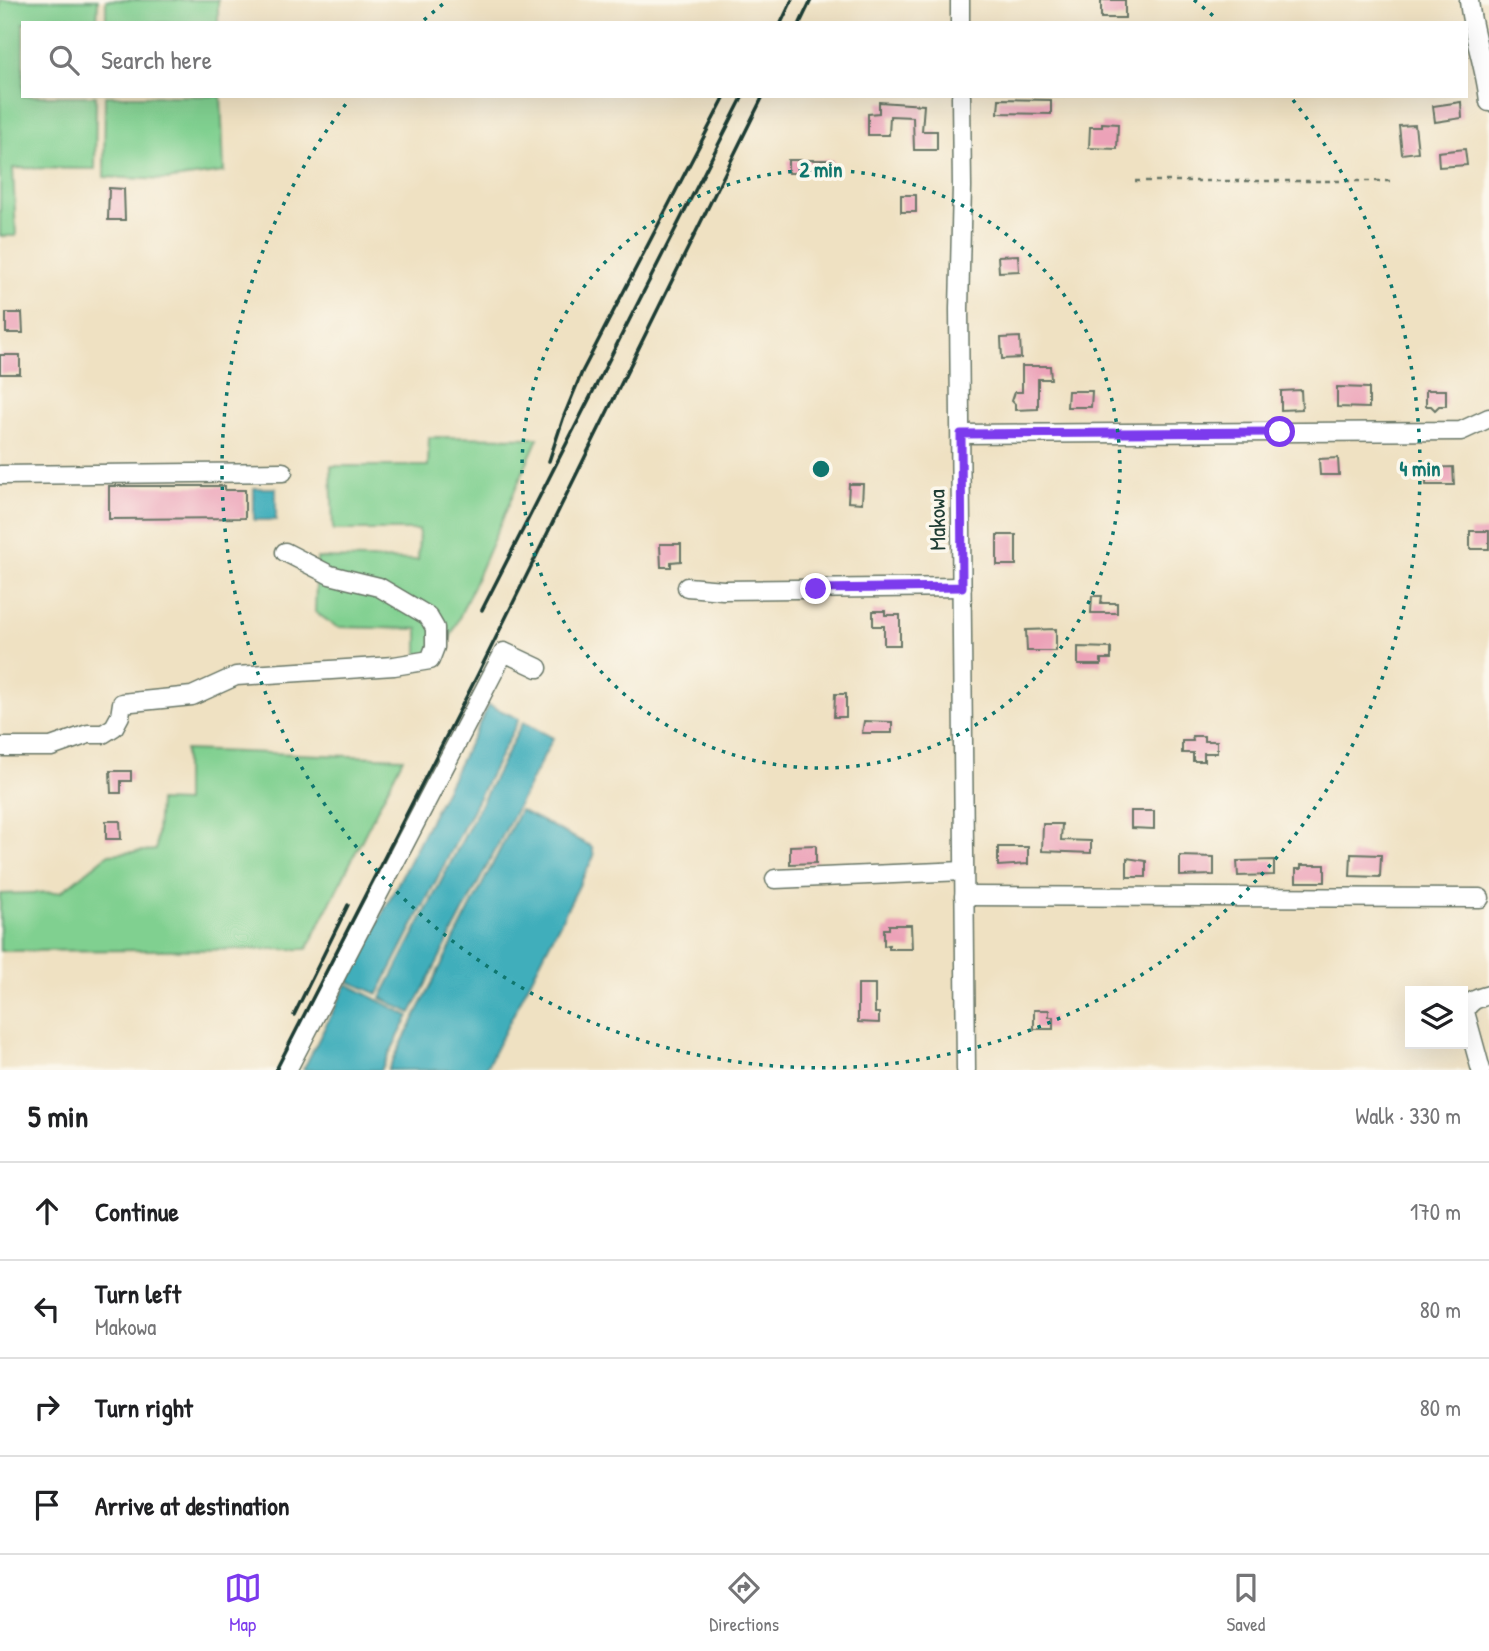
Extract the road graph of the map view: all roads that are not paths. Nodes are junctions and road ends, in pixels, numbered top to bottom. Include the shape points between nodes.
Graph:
1 (960, 0) edge
2 (1469, 0) edge
3 (960, 21) edge
4 (961, 98) edge
5 (1489, 102) edge
6 (1489, 418) edge
7 (961, 434) junction
8 (283, 472) dead end
9 (0, 475) edge
10 (285, 552) dead end
11 (687, 587) dead end
12 (962, 587) junction
13 (538, 668) dead end
14 (0, 747) edge
15 (964, 870) junction
16 (775, 880) dead end
17 (964, 896) junction
18 (1480, 898) dead end
19 (1489, 995) edge
20 (287, 1070) edge
21 (966, 1070) edge
22 (1481, 1070) edge

1 - 3 street
2 - 5 street
4 - 7 street, Makowa
6 - 7 street via 1461,431
7 - 12 street, Makowa
8 - 9 street
10 - 14 street via 330,575 379,587 428,616 435,628 430,660 236,676 192,696 122,703 114,727 103,734 88,734 51,747
11 - 12 street
12 - 15 street, Makowa
13 - 20 street via 504,652
15 - 16 street
15 - 17 street, Makowa
17 - 18 street
17 - 21 street, Makowa
19 - 22 street via 1472,1000 1465,1012

